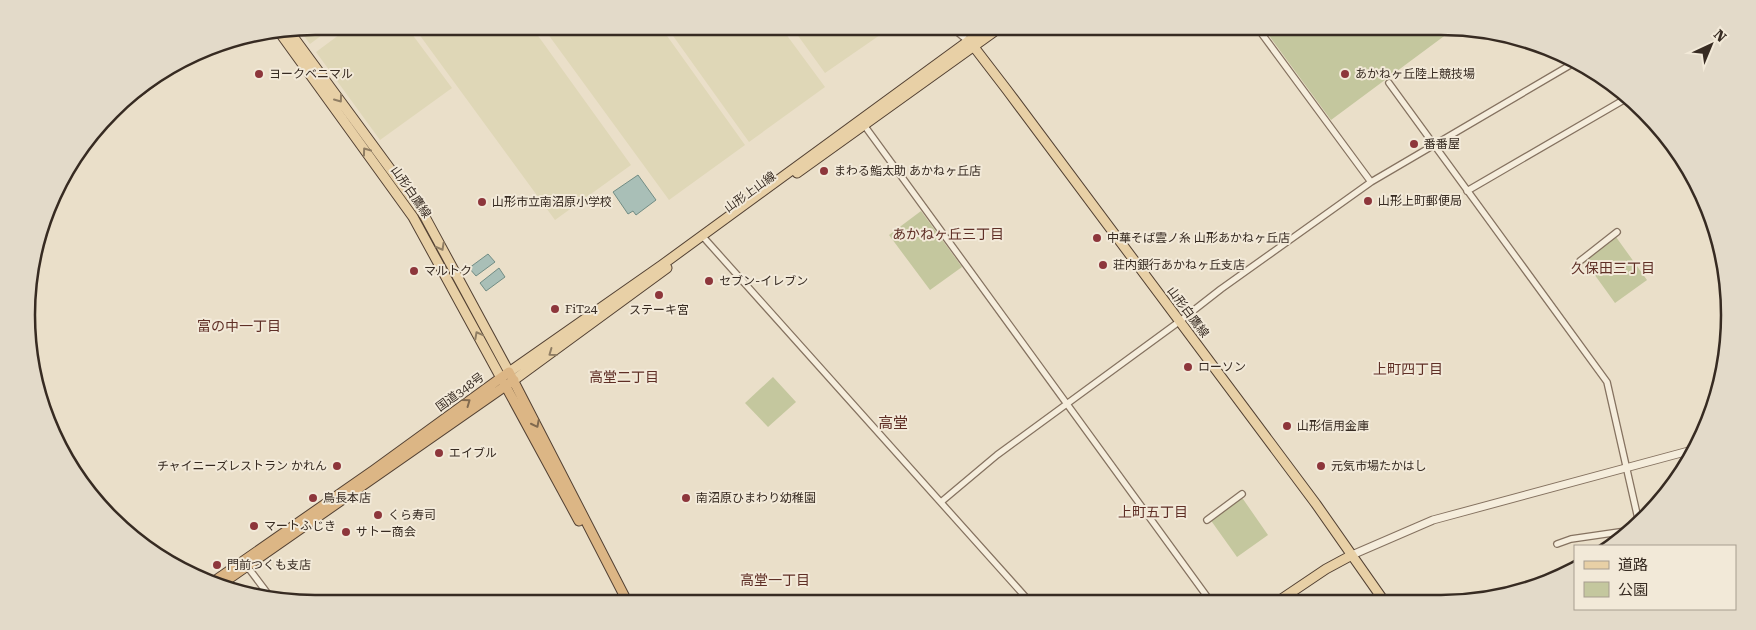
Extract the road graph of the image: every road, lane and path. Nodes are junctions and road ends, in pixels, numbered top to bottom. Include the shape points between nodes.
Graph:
1 (960, 35) edge
2 (980, 35) edge
3 (986, 35) edge
4 (1263, 35) edge
5 (293, 36) edge
6 (283, 37) edge
7 (971, 44) junction
8 (1569, 66) edge
9 (1389, 83) dead end
10 (1622, 101) edge
11 (864, 125) junction
12 (1434, 145) junction
13 (1370, 182) junction
14 (1467, 191) junction
15 (1616, 232) dead end
16 (706, 240) junction
17 (1580, 260) dead end
18 (1180, 321) junction
19 (511, 376) junction
20 (503, 382) junction
21 (1067, 403) junction
22 (1685, 451) edge
23 (1626, 468) junction
24 (1242, 494) dead end
25 (941, 502) junction
26 (1637, 515) edge
27 (1207, 520) dead end
28 (1617, 532) edge
29 (1557, 544) dead end
30 (1352, 555) junction
31 (247, 566) junction
32 (219, 578) edge
33 (227, 580) edge
34 (266, 591) edge
35 (618, 595) edge
36 (624, 595) edge
37 (1024, 595) edge
38 (1206, 595) edge
39 (1287, 595) edge
40 (1379, 595) edge

1 - 7 street
2 - 7 main road, 山形上山線
3 - 7 main road, 山形上山線
4 - 13 street
5 -> 19 main road, 山形白鷹線 via 424,215
20 -> 6 main road, 山形白鷹線 via 414,217
7 - 11 main road, 山形上山線
7 - 18 main road, 山形白鷹線
7 - 19 main road, 山形上山線
8 - 12 street
9 - 12 street
10 - 14 street
11 - 16 main road, 山形上山線
11 - 21 street
12 - 13 street
12 - 14 street
13 - 18 street
14 - 23 street via 1607,382
15 - 17 street
16 -> 19 main road, 山形上山線
16 - 25 street
18 - 21 street
18 - 30 main road, 山形白鷹線
19 - 20 highway
19 -> 36 highway
20 - 31 highway, 国道348号
32 -> 20 highway, 国道348号
20 - 35 highway
21 - 25 street via 997,454
21 - 38 street
22 - 23 street
23 - 26 street
23 - 30 street via 1433,520
24 - 27 street
25 - 37 street
28 - 29 street
30 - 39 main road
30 - 40 main road, 山形白鷹線
31 - 33 highway, 国道348号
31 - 34 street

